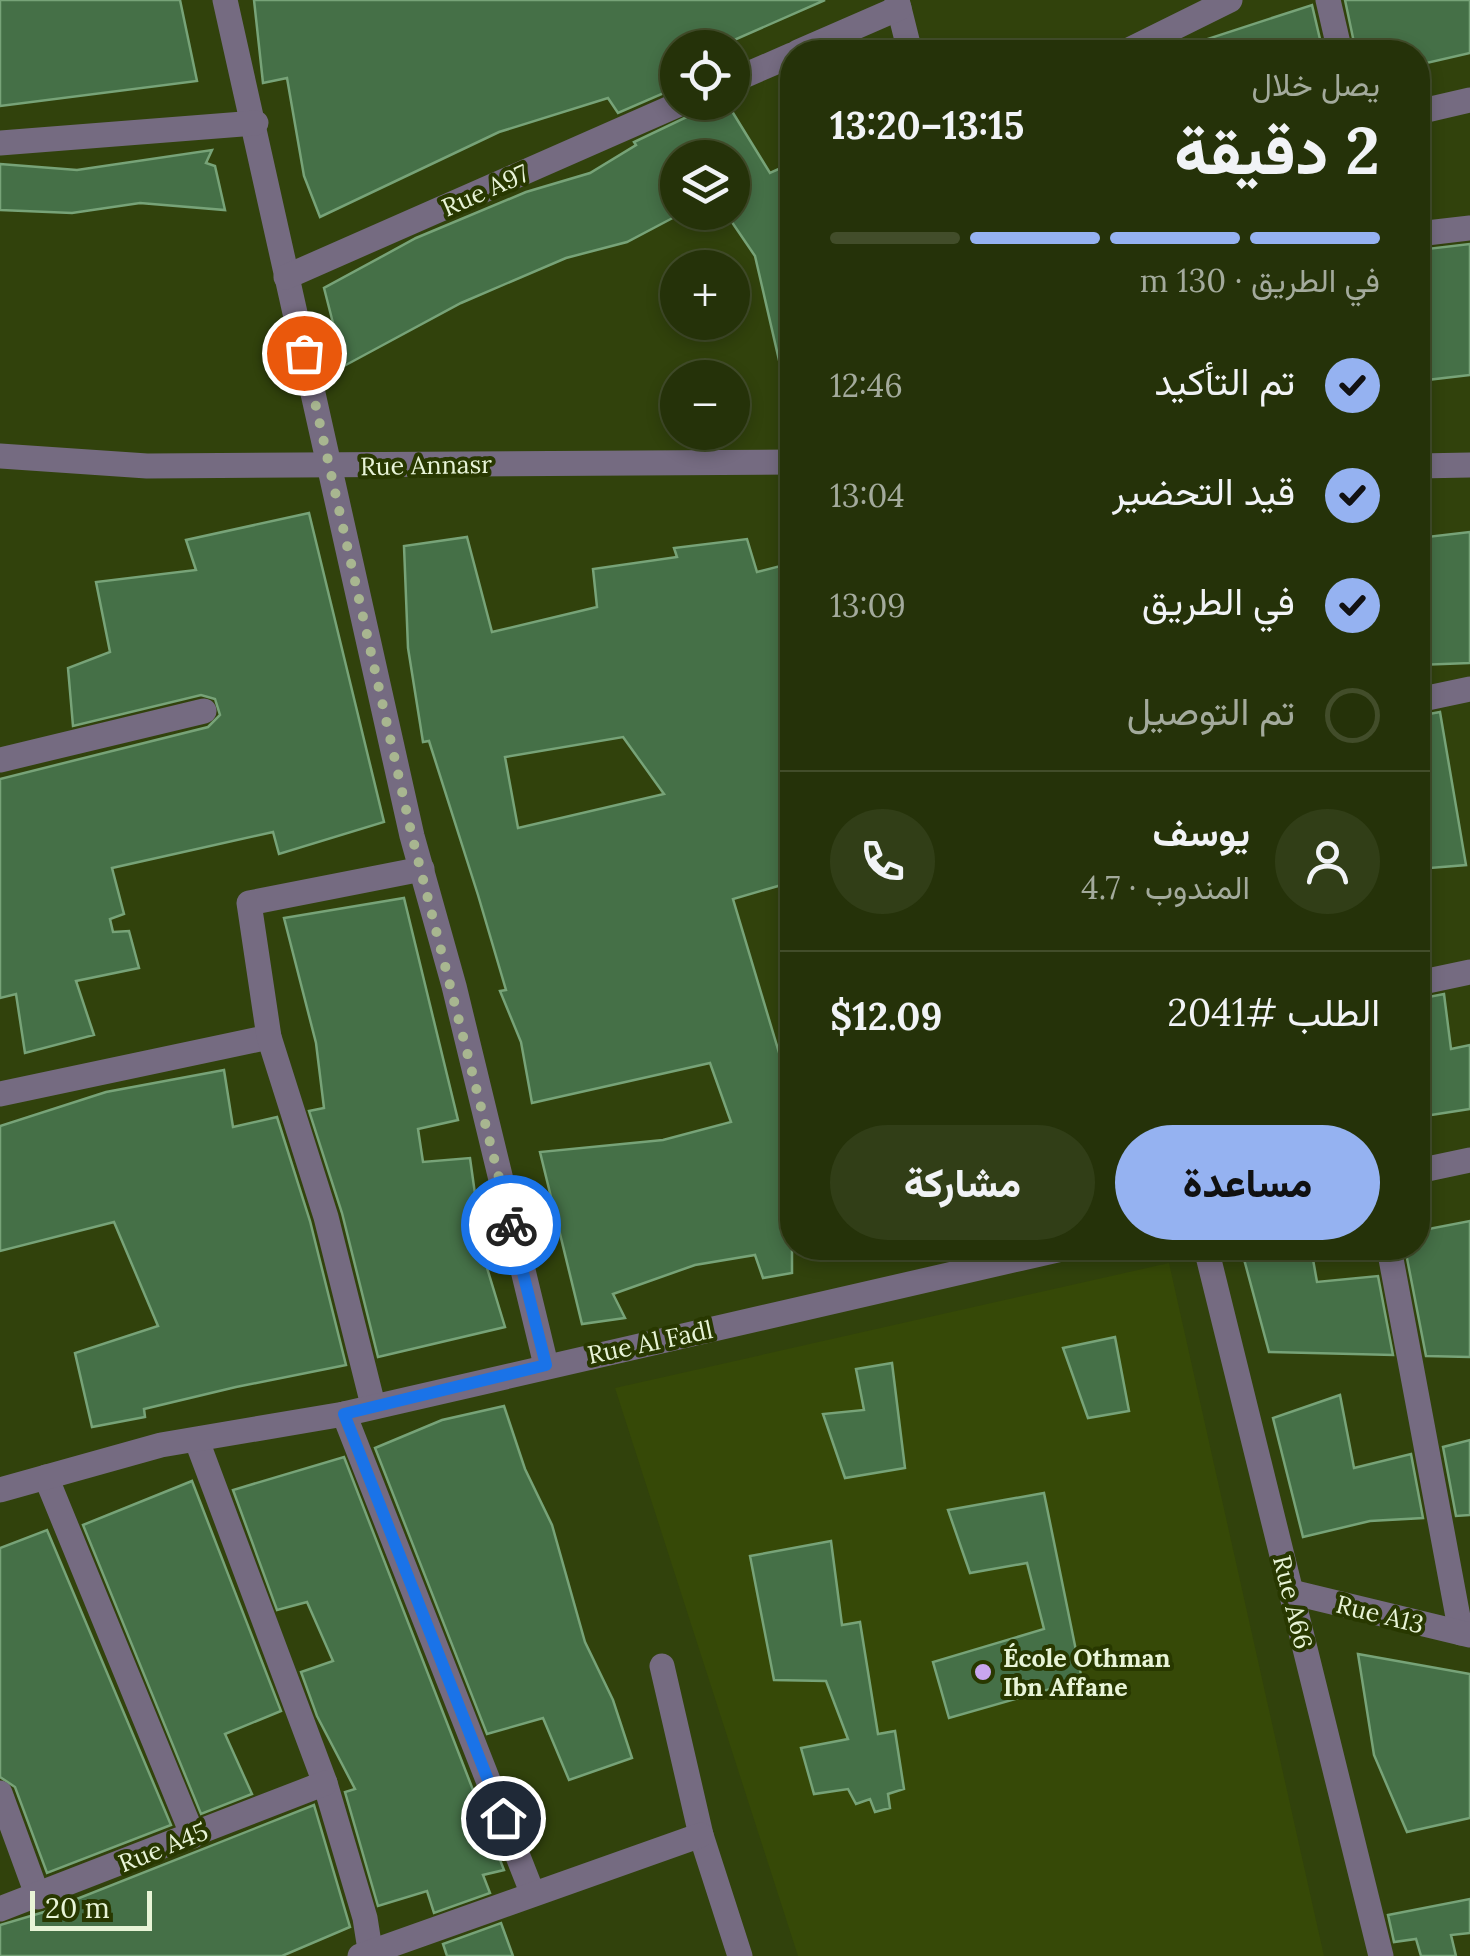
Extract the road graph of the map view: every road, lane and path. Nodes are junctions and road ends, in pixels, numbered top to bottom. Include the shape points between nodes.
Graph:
1 (225, 0) edge
2 (1230, 0) edge
3 (1328, 0) edge
4 (898, 4) edge
5 (825, 40) edge
6 (907, 40) edge
7 (1170, 40) edge
8 (1337, 40) edge
9 (780, 61) edge
10 (750, 74) edge
11 (1470, 100) edge
12 (1430, 109) edge
13 (660, 113) edge
14 (256, 123) junction
15 (0, 143) edge
16 (1470, 228) edge
17 (1430, 233) edge
18 (286, 277) junction
19 (0, 456) edge
20 (780, 462) edge
21 (1470, 465) edge
22 (330, 466) junction
23 (1430, 466) edge
24 (1470, 689) edge
25 (1430, 697) edge
26 (204, 711) dead end
27 (0, 760) edge
28 (422, 869) junction
29 (1470, 972) edge
30 (1430, 980) edge
31 (269, 1037) junction
32 (0, 1094) edge
33 (1470, 1160) edge
34 (1430, 1168) edge
35 (1013, 1260) edge
36 (1209, 1260) edge
37 (1390, 1260) edge
38 (546, 1365) junction
39 (374, 1405) junction
40 (344, 1414) junction
41 (198, 1441) junction
42 (46, 1477) junction
43 (0, 1490) edge
44 (1291, 1592) junction
45 (1466, 1634) edge
46 (662, 1666) dead end
47 (324, 1783) junction
48 (0, 1793) edge
49 (701, 1835) junction
50 (192, 1836) junction
51 (532, 1892) junction
52 (38, 1896) junction
53 (0, 1909) edge
54 (367, 1955) edge
55 (740, 1956) edge
56 (1381, 1956) edge

1 - 14 street
2 - 7 street
3 - 8 street
4 - 5 street
4 - 6 street
9 - 10 street
11 - 12 street
13 - 18 street, Rue A97
14 - 15 street
14 - 18 street
16 - 17 street
18 - 22 street
19 - 22 street, Rue Annasr via 147,466
20 - 22 street, Rue Annasr
21 - 23 street
22 - 28 street
24 - 25 street
26 - 27 street
28 - 31 street via 249,903
28 - 38 street
29 - 30 street
31 - 32 street
31 - 39 street via 326,1216
33 - 34 street
35 - 38 street, Rue Al Fadl
36 - 44 street, Rue A66
37 - 45 street
38 - 39 street, Rue Al Fadl
39 - 40 street, Rue Al Fadl
40 - 41 street, Rue Al Fadl
40 - 51 street
41 - 42 street, Rue Al Fadl
41 - 47 street
42 - 43 street, Rue Al Fadl
42 - 50 street
44 - 45 street, Rue A13
44 - 56 street, Rue A66
46 - 49 street
47 - 50 street, Rue A45
47 - 54 street via 366,1918
48 - 52 street
49 - 51 street
49 - 55 street
50 - 52 street, Rue A45
51 - 54 street
52 - 53 street, Rue A45

